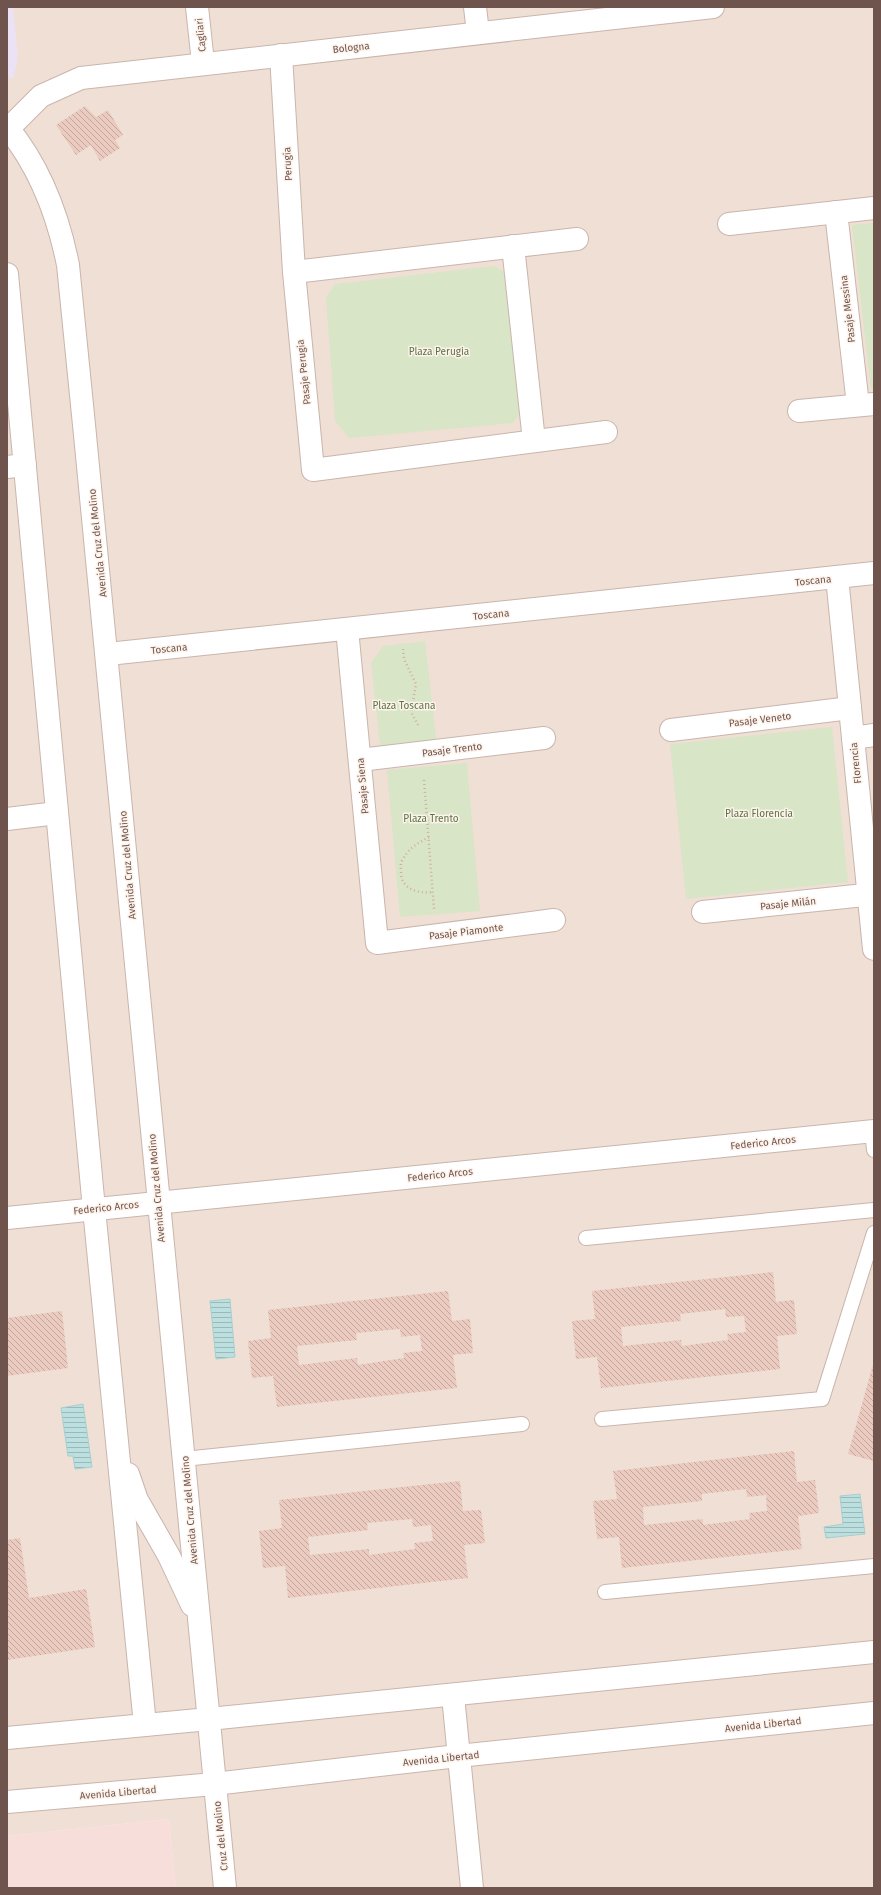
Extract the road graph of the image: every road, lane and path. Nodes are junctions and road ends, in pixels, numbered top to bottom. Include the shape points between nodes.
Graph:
1 (197, 7) edge
2 (475, 7) edge
3 (713, 7) edge
4 (478, 33) junction
5 (281, 55) junction
6 (203, 63) junction
7 (7, 128) edge
8 (874, 208) edge
9 (836, 212) junction
10 (729, 224) dead end
11 (577, 239) dead end
12 (513, 246) junction
13 (294, 272) junction
14 (7, 274) edge
15 (866, 404) edge
16 (799, 411) dead end
17 (606, 432) dead end
18 (534, 441) junction
19 (16, 466) edge
20 (874, 573) edge
21 (837, 577) junction
22 (347, 629) junction
23 (108, 654) junction
24 (850, 708) junction
25 (671, 730) dead end
26 (874, 735) edge
27 (544, 738) dead end
28 (853, 738) junction
29 (360, 760) junction
30 (57, 813) junction
31 (7, 819) edge
32 (429, 837) dead end
33 (433, 892) dead end
34 (871, 894) edge
35 (703, 912) dead end
36 (554, 920) dead end
37 (377, 943) joint
38 (874, 949) edge
39 (873, 1137) edge
40 (157, 1202) junction
41 (94, 1209) junction
42 (874, 1210) edge
43 (7, 1218) edge
44 (874, 1233) edge
45 (586, 1238) dead end
46 (602, 1419) dead end
47 (522, 1424) dead end
48 (118, 1445) junction
49 (184, 1459) junction
50 (874, 1566) edge
51 (605, 1592) dead end
52 (199, 1618) junction
53 (874, 1652) edge
54 (453, 1696) junction
55 (874, 1713) edge
56 (209, 1719) junction
57 (145, 1725) junction
58 (7, 1738) edge
59 (458, 1756) junction
60 (214, 1784) junction
61 (7, 1802) edge
62 (225, 1888) edge
63 (472, 1888) edge

1 - 6 street, Cagliari
2 - 4 street
3 - 4 street, Bologna
4 - 5 street, Bologna
5 - 6 street, Bologna
5 - 13 street, Perugia
6 - 7 street, Bologna via 81,78 41,96
7 - 23 street, Avenida Cruz del Molino via 26,153 53,207 68,265
8 - 9 street
9 - 10 street
9 - 15 street, Pasaje Messina
11 - 12 street
12 - 13 street
12 - 18 street
13 - 18 street, Pasaje Perugia via 313,470
14 - 19 street, Avenida Cruz del Molino
15 - 16 street, Pasaje Messina
17 - 18 street, Pasaje Perugia
19 - 30 street, Avenida Cruz del Molino
20 - 21 street, Toscana
21 - 22 street, Toscana
21 - 24 street, Florencia
22 - 23 street, Toscana
22 - 29 street, Pasaje Siena
23 - 40 street, Avenida Cruz del Molino
24 - 25 street, Pasaje Veneto
24 - 28 street, Florencia
26 - 28 street
27 - 29 street, Pasaje Trento
28 - 34 street, Florencia
29 - 37 street, Pasaje Siena
30 - 31 street
30 - 41 street, Avenida Cruz del Molino
32 - 33 path via 412,847 401,861 401,877 409,889 421,894
34 - 35 street, Pasaje Milán
34 - 38 street, Florencia
36 - 37 street, Pasaje Piamonte
39 - 40 street, Federico Arcos
40 - 41 street, Federico Arcos
40 - 49 street, Avenida Cruz del Molino
41 - 43 street, Federico Arcos
41 - 48 street, Avenida Cruz del Molino
42 - 45 lane
44 - 46 lane via 822,1399
47 - 49 lane
48 - 52 street, Avenida Cruz del Molino via 137,1500 169,1556
48 - 57 street, Avenida Cruz del Molino
49 - 52 street, Avenida Cruz del Molino
50 - 51 lane
52 - 56 street, Avenida Cruz del Molino
53 - 54 street
54 - 56 street
54 - 59 street
55 - 59 street, Avenida Libertad
56 - 57 street
56 - 60 street, Avenida Cruz del Molino
57 - 58 street
59 - 60 street, Avenida Libertad
59 - 63 street
60 - 61 street, Avenida Libertad
60 - 62 street, Cruz del Molino

